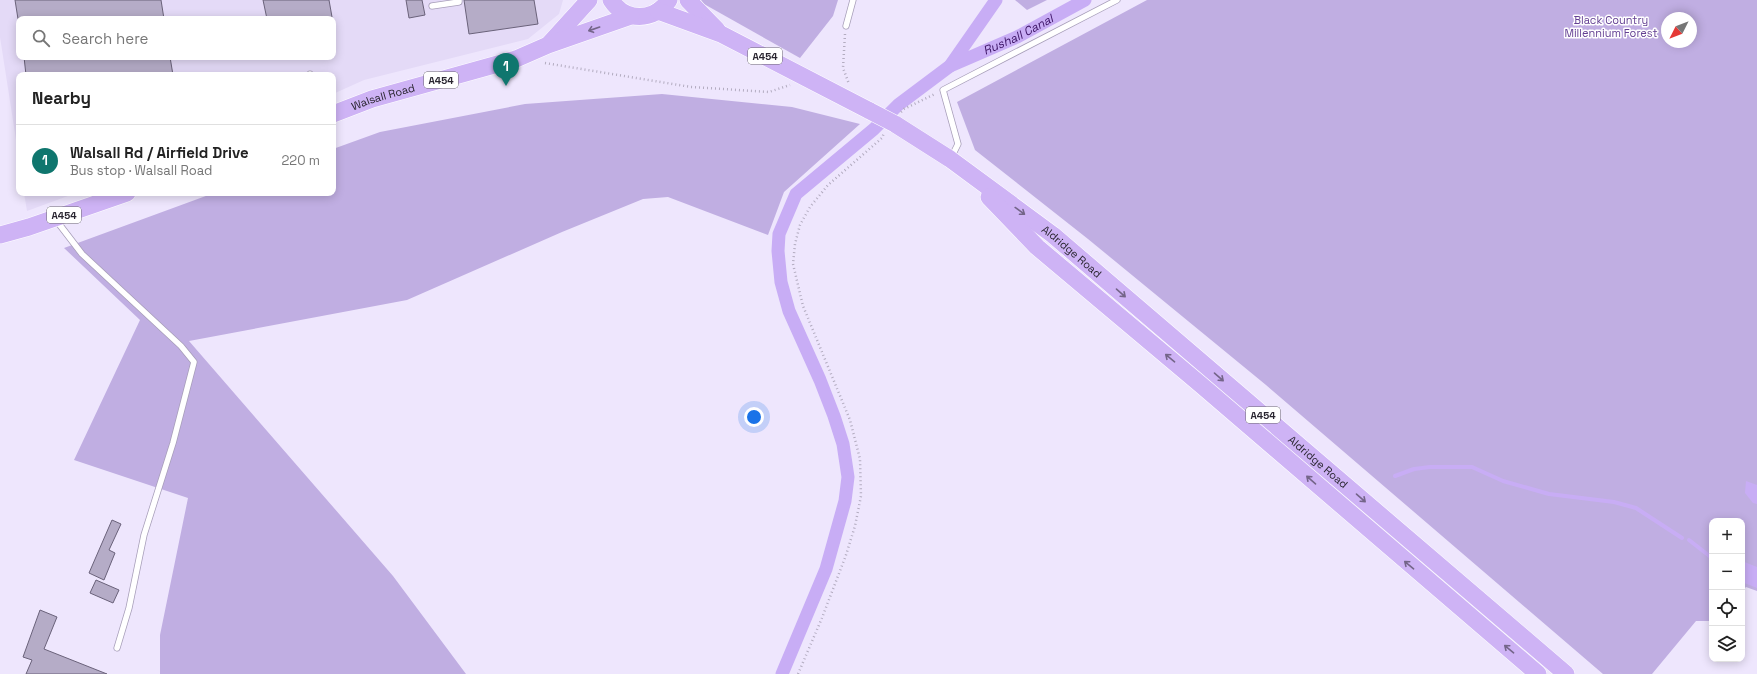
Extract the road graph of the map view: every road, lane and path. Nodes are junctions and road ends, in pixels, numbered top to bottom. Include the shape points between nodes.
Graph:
1 (459, 0) edge
2 (589, 0) edge
3 (611, 0) edge
4 (688, 0) edge
5 (853, 0) edge
6 (1117, 0) edge
7 (432, 6) dead end
8 (663, 6) edge
9 (631, 16) junction
10 (846, 26) joint
11 (721, 34) junction
12 (548, 45) junction
13 (543, 63) dead end
14 (810, 79) junction
15 (851, 88) dead end
16 (943, 90) junction
17 (336, 113) edge
18 (894, 122) junction
19 (953, 161) junction
20 (118, 196) edge
21 (54, 218) junction
22 (0, 235) edge
23 (1454, 578) junction
24 (1442, 592) junction
25 (117, 648) dead end
26 (798, 674) edge
27 (1538, 674) edge
28 (1566, 674) edge

1 - 7 lane
2 - 12 main road, Walsall Road / A454
3 - 9 main road via 621,11
4 - 11 main road, Aldridge Road / A454
5 - 10 lane
6 - 16 lane
8 - 9 main road, Walsall Road via 645,17
8 - 11 main road, Aldridge Road / A454
9 -> 12 main road, Walsall Road / A454
10 - 15 path via 843,68
11 - 14 main road, Aldridge Road / A454
12 - 17 main road, Walsall Road / A454 via 516,59 372,99
13 - 14 path via 691,88 769,92
14 - 18 main road, Aldridge Road / A454, bridge
16 - 18 path via 904,109
16 - 19 lane via 958,144
18 - 19 main road, Aldridge Road / A454
18 - 26 path via 882,138 828,185 810,207 800,225 795,244 792,264 803,306 850,420 860,459 861,496 856,526 846,555
19 -> 23 main road, Aldridge Road / A454 via 1054,235
24 -> 19 main road, Aldridge Road / A454 via 1037,247
20 - 21 main road, A454
21 - 22 main road, A454
21 - 25 lane via 82,254 182,346 194,362 173,443 144,535 129,608
23 - 24 main road
23 - 28 main road, Aldridge Road / A454
27 -> 24 main road, Aldridge Road / A454

